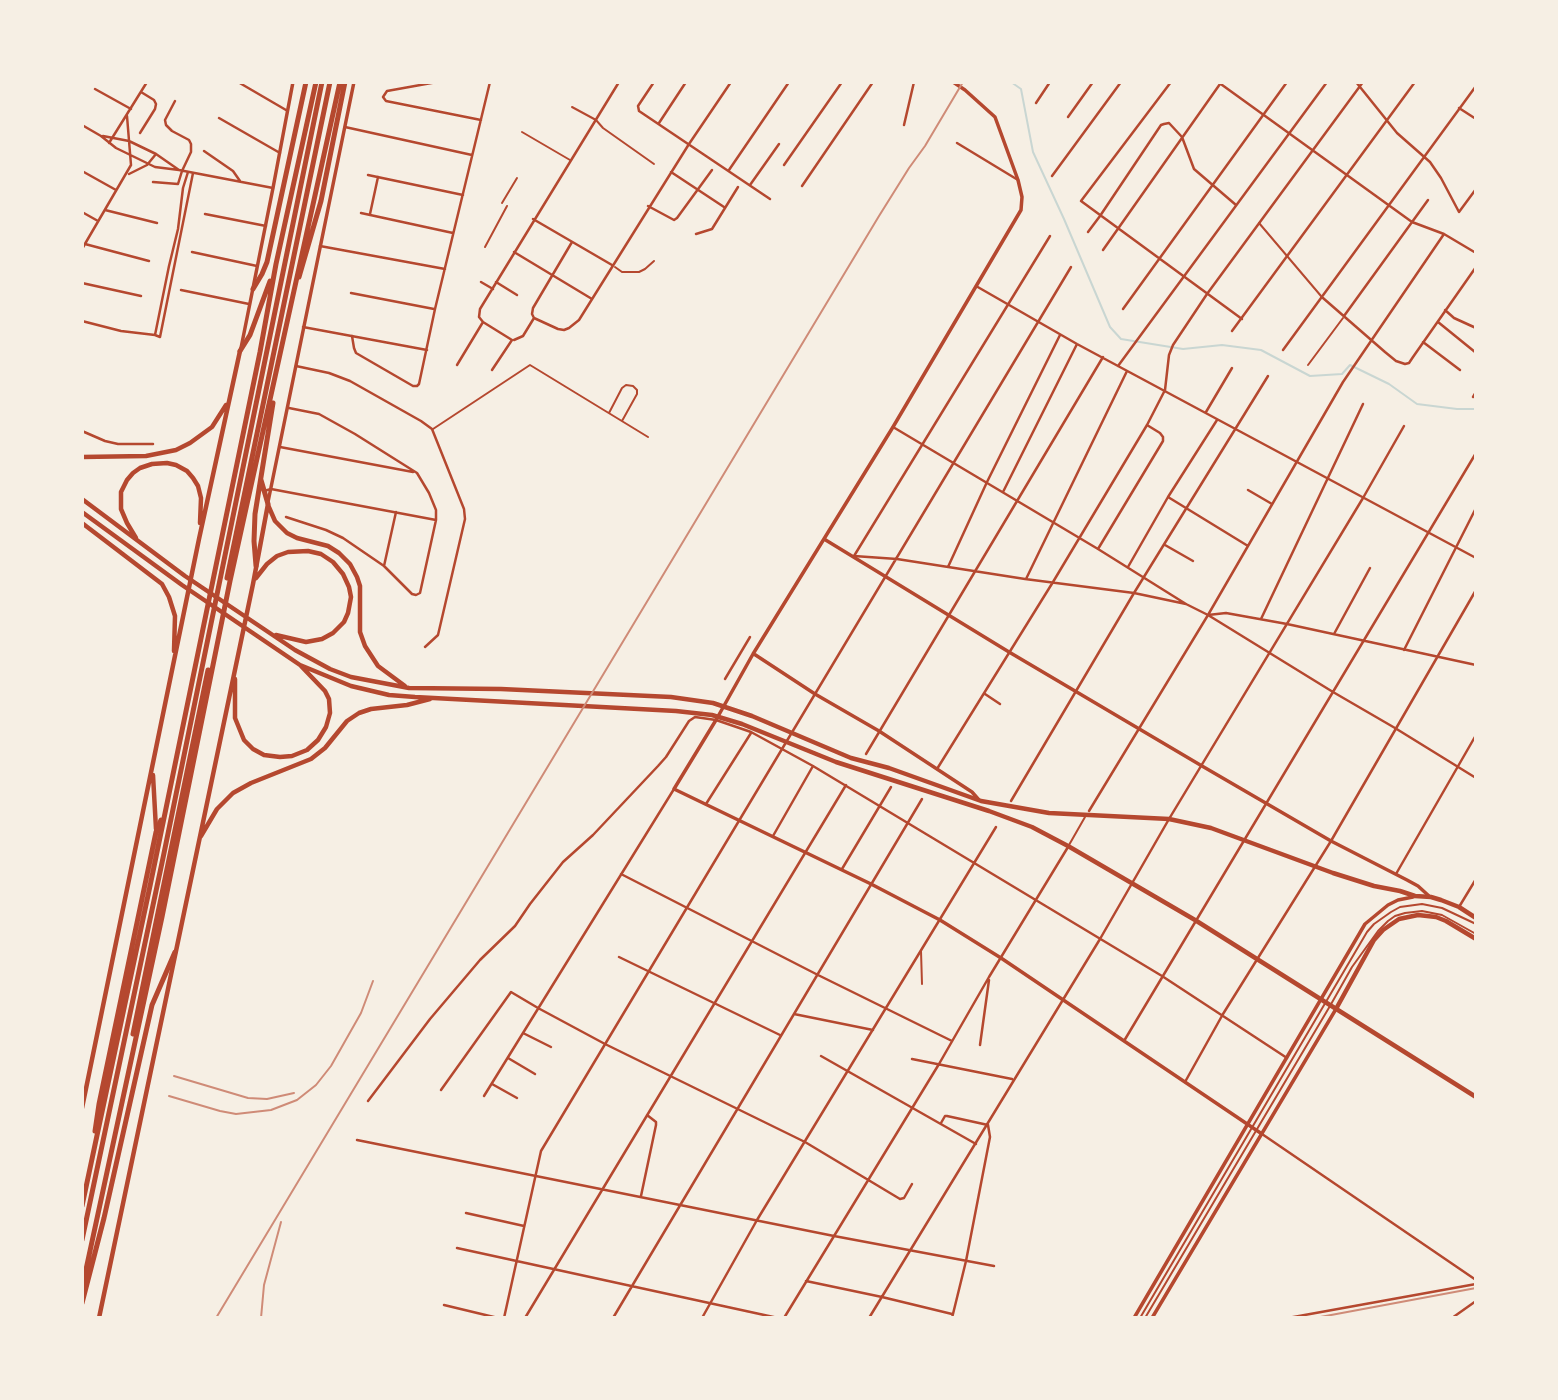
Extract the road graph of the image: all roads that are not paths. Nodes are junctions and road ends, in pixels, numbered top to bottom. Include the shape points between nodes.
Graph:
1 (147, 82) edge
2 (238, 82) edge
3 (293, 82) edge
4 (306, 82) edge
5 (316, 82) edge
6 (322, 82) edge
7 (330, 82) edge
8 (342, 82) edge
9 (354, 82) edge
10 (437, 82) edge
11 (490, 82) edge
12 (619, 82) edge
13 (654, 82) edge
14 (686, 82) edge
15 (731, 82) edge
16 (789, 82) edge
17 (842, 82) edge
18 (873, 82) edge
19 (914, 82) edge
20 (953, 82) edge
21 (1051, 82) edge
22 (1093, 82) edge
23 (1121, 82) edge
24 (1171, 82) edge
25 (1287, 82) edge
26 (1326, 82) edge
27 (1356, 82) edge
28 (1363, 82) edge
29 (1415, 82) edge
30 (1220, 83) edge
31 (1360, 86) junction
32 (1476, 86) edge
33 (95, 89) dead end
34 (141, 92) junction
35 (175, 101) dead end
36 (1036, 103) dead end
37 (572, 107) dead end
38 (1459, 108) junction
39 (131, 109) junction
40 (287, 111) junction
41 (1263, 115) junction
42 (127, 116) junction
43 (1068, 117) dead end
44 (219, 118) dead end
45 (1387, 119) junction
46 (1476, 119) edge
47 (481, 120) junction
48 (596, 120) junction
49 (659, 124) junction
50 (82, 125) edge
51 (904, 125) dead end
52 (344, 127) junction
53 (522, 132) dead end
54 (140, 133) dead end
55 (1288, 134) junction
56 (101, 136) junction
57 (1182, 137) junction
58 (112, 138) junction
59 (129, 141) junction
60 (109, 143) junction
61 (957, 143) dead end
62 (688, 144) junction
63 (779, 144) dead end
64 (204, 151) dead end
65 (1313, 151) junction
66 (280, 153) junction
67 (156, 154) junction
68 (131, 155) junction
69 (472, 155) junction
70 (1424, 156) junction
71 (571, 161) junction
72 (147, 164) junction
73 (654, 164) dead end
74 (784, 165) dead end
75 (180, 170) junction
76 (712, 170) dead end
77 (729, 170) junction
78 (82, 171) edge
79 (188, 172) junction
80 (671, 172) junction
81 (193, 173) junction
82 (368, 175) dead end
83 (1347, 175) junction
84 (126, 176) junction
85 (1052, 176) dead end
86 (378, 177) junction
87 (517, 178) dead end
88 (1018, 180) junction
89 (240, 181) junction
90 (153, 182) dead end
91 (750, 185) junction
92 (802, 186) dead end
93 (1213, 186) junction
94 (738, 187) dead end
95 (274, 188) junction
96 (698, 189) junction
97 (1476, 189) edge
98 (117, 191) junction
99 (463, 195) junction
100 (770, 200) dead end
101 (1428, 200) dead end
102 (502, 204) dead end
103 (1236, 205) junction
104 (1388, 205) junction
105 (507, 206) dead end
106 (649, 206) junction
107 (725, 208) junction
108 (105, 210) junction
109 (82, 212) edge
110 (205, 214) dead end
111 (361, 214) dead end
112 (370, 214) junction
113 (1100, 216) junction
114 (533, 219) junction
115 (98, 221) junction
116 (1412, 222) junction
117 (157, 223) dead end
118 (1259, 223) junction
119 (266, 226) junction
120 (1118, 229) junction
121 (1088, 232) dead end
122 (453, 233) junction
123 (696, 234) dead end
124 (1444, 234) junction
125 (1050, 236) dead end
126 (572, 242) junction
127 (85, 244) junction
128 (320, 246) junction
129 (485, 247) dead end
130 (82, 249) edge
131 (1103, 250) dead end
132 (192, 252) dead end
133 (514, 252) junction
134 (1476, 253) edge
135 (1287, 257) junction
136 (1160, 259) junction
137 (149, 261) dead end
138 (654, 261) dead end
139 (276, 264) junction
140 (612, 265) junction
141 (258, 266) junction
142 (1071, 267) dead end
143 (1476, 267) edge
144 (445, 270) junction
145 (552, 275) junction
146 (1184, 277) junction
147 (481, 282) dead end
148 (496, 282) junction
149 (82, 283) edge
150 (976, 286) junction
151 (253, 289) junction
152 (493, 289) junction
153 (181, 290) dead end
154 (351, 293) dead end
155 (1207, 294) junction
156 (517, 295) dead end
157 (141, 296) dead end
158 (1322, 297) junction
159 (592, 299) junction
160 (250, 304) junction
161 (1007, 304) junction
162 (1123, 309) dead end
163 (435, 310) junction
164 (1445, 310) junction
165 (1344, 317) junction
166 (534, 318) junction
167 (1242, 319) junction
168 (82, 321) edge
169 (483, 322) junction
170 (1038, 322) junction
171 (1438, 322) junction
172 (303, 327) junction
173 (1476, 328) edge
174 (1233, 331) dead end
175 (285, 333) junction
176 (155, 335) junction
177 (1060, 335) junction
178 (352, 336) junction
179 (512, 340) junction
180 (1372, 340) junction
181 (1423, 342) junction
182 (1077, 344) junction
183 (1283, 350) dead end
184 (240, 351) junction
185 (427, 351) junction
186 (1475, 352) edge
187 (1103, 357) junction
188 (457, 365) dead end
189 (1308, 365) dead end
190 (278, 366) junction
191 (296, 366) junction
192 (1118, 366) junction
193 (1233, 368) dead end
194 (492, 370) dead end
195 (1460, 370) dead end
196 (1127, 371) junction
197 (1268, 376) dead end
198 (1165, 390) junction
199 (1476, 392) edge
200 (1473, 397) dead end
201 (229, 402) junction
202 (1363, 404) dead end
203 (288, 407) junction
204 (1206, 412) junction
205 (609, 413) junction
206 (1217, 419) junction
207 (622, 422) junction
208 (1147, 425) junction
209 (1404, 426) dead end
210 (893, 427) junction
211 (432, 429) junction
212 (1236, 429) junction
213 (82, 431) edge
214 (648, 437) dead end
215 (153, 444) dead end
216 (922, 444) junction
217 (280, 447) junction
218 (1476, 453) edge
219 (82, 457) edge
220 (1296, 462) junction
221 (954, 463) junction
222 (416, 473) junction
223 (260, 478) junction
224 (1328, 479) junction
225 (987, 482) junction
226 (271, 489) junction
227 (1248, 490) dead end
228 (264, 491) junction
229 (1003, 492) junction
230 (1168, 497) junction
231 (1363, 498) junction
232 (82, 499) edge
233 (1017, 500) junction
234 (268, 504) junction
235 (1272, 504) junction
236 (1186, 508) junction
237 (1476, 508) edge
238 (82, 512) edge
239 (396, 512) junction
240 (286, 517) dead end
241 (436, 520) junction
242 (1053, 522) junction
243 (82, 523) edge
244 (1429, 532) junction
245 (824, 538) junction
246 (1079, 538) junction
247 (199, 539) junction
248 (141, 544) junction
249 (1165, 545) junction
250 (1248, 546) junction
251 (1456, 547) junction
252 (1098, 549) junction
253 (854, 556) junction
254 (1476, 558) edge
255 (897, 559) junction
256 (1193, 561) dead end
257 (256, 566) junction
258 (384, 566) junction
259 (948, 567) junction
260 (1128, 567) junction
261 (1370, 568) dead end
262 (975, 571) junction
263 (885, 576) junction
264 (1144, 578) junction
265 (1026, 579) junction
266 (1054, 582) junction
267 (253, 584) junction
268 (1476, 590) edge
269 (1134, 593) junction
270 (1186, 604) junction
271 (948, 614) junction
272 (1208, 615) junction
273 (1261, 620) junction
274 (1287, 624) junction
275 (272, 634) junction
276 (1334, 634) junction
277 (750, 637) dead end
278 (1363, 641) junction
279 (425, 647) dead end
280 (1404, 650) junction
281 (1009, 652) junction
282 (753, 654) junction
283 (1270, 654) junction
284 (1436, 657) junction
285 (175, 660) junction
286 (300, 665) junction
287 (1476, 666) edge
288 (234, 669) junction
289 (725, 679) dead end
290 (409, 688) junction
291 (1076, 691) junction
292 (1333, 692) junction
293 (815, 694) junction
294 (985, 694) junction
295 (432, 698) junction
296 (1000, 704) dead end
297 (716, 720) junction
298 (1395, 728) junction
299 (1139, 729) junction
300 (879, 731) junction
301 (751, 732) junction
302 (1476, 735) edge
303 (782, 749) junction
304 (866, 754) dead end
305 (813, 766) junction
306 (1202, 766) junction
307 (1458, 766) junction
308 (937, 769) junction
309 (152, 771) junction
310 (1476, 778) edge
311 (846, 785) junction
312 (891, 787) dead end
313 (674, 789) junction
314 (922, 799) dead end
315 (981, 801) junction
316 (1011, 801) dead end
317 (706, 804) junction
318 (1266, 804) junction
319 (880, 806) junction
320 (165, 810) junction
321 (1090, 811) dead end
322 (1085, 816) junction
323 (738, 820) junction
324 (1169, 820) junction
325 (908, 823) junction
326 (996, 827) dead end
327 (156, 832) junction
328 (773, 836) junction
329 (1244, 839) junction
330 (1331, 841) junction
331 (198, 842) junction
332 (1070, 844) junction
333 (806, 852) junction
334 (975, 863) junction
335 (1315, 866) junction
336 (842, 869) junction
337 (621, 874) junction
338 (1396, 874) junction
339 (1476, 879) edge
340 (871, 884) junction
341 (1132, 884) junction
342 (1415, 896) junction
343 (1431, 897) junction
344 (1035, 900) junction
345 (1459, 907) junction
346 (686, 908) junction
347 (1476, 918) edge
348 (940, 920) junction
349 (1195, 920) junction
350 (1476, 924) edge
351 (1476, 936) edge
352 (1100, 939) junction
353 (752, 942) junction
354 (921, 949) junction
355 (175, 952) junction
356 (619, 957) dead end
357 (1001, 958) junction
358 (1257, 960) junction
359 (647, 971) junction
360 (818, 975) junction
361 (1162, 976) junction
362 (989, 977) junction
363 (922, 985) dead end
364 (1063, 1000) junction
365 (715, 1003) junction
366 (1328, 1005) junction
367 (538, 1008) junction
368 (886, 1009) junction
369 (794, 1014) junction
370 (1223, 1014) junction
371 (873, 1030) junction
372 (523, 1033) junction
373 (781, 1035) junction
374 (952, 1041) junction
375 (1124, 1041) junction
376 (605, 1044) junction
377 (980, 1045) dead end
378 (551, 1047) dead end
379 (821, 1056) dead end
380 (508, 1058) junction
381 (1287, 1058) junction
382 (912, 1059) dead end
383 (939, 1064) junction
384 (849, 1072) junction
385 (535, 1074) dead end
386 (671, 1076) junction
387 (1013, 1080) junction
388 (1185, 1082) junction
389 (492, 1084) junction
390 (441, 1090) dead end
391 (484, 1096) dead end
392 (1476, 1097) edge
393 (517, 1098) dead end
394 (368, 1101) dead end
395 (912, 1107) junction
396 (82, 1108) edge
397 (737, 1108) junction
398 (647, 1115) junction
399 (941, 1123) junction
400 (988, 1125) junction
401 (1252, 1127) junction
402 (1262, 1134) junction
403 (357, 1140) dead end
404 (805, 1142) junction
405 (976, 1144) junction
406 (535, 1175) junction
407 (868, 1180) junction
408 (912, 1184) dead end
409 (602, 1188) junction
410 (641, 1196) junction
411 (680, 1205) junction
412 (82, 1206) edge
413 (466, 1213) dead end
414 (757, 1220) junction
415 (524, 1226) junction
416 (84, 1232) edge
417 (834, 1236) junction
418 (82, 1240) edge
419 (457, 1248) dead end
420 (910, 1250) junction
421 (517, 1261) junction
422 (966, 1261) junction
423 (993, 1266) dead end
424 (556, 1269) junction
425 (82, 1274) edge
426 (806, 1281) junction
427 (1476, 1282) edge
428 (632, 1286) junction
429 (82, 1288) edge
430 (882, 1297) junction
431 (1476, 1301) edge
432 (82, 1303) edge
433 (710, 1303) junction
434 (444, 1305) dead end
435 (952, 1316) edge
436 (99, 1318) edge
437 (498, 1318) edge
438 (504, 1318) edge
439 (525, 1318) edge
440 (613, 1318) edge
441 (702, 1318) edge
442 (778, 1318) edge
443 (784, 1318) edge
444 (869, 1318) edge
445 (1134, 1318) edge
446 (1140, 1318) edge
447 (1145, 1318) edge
448 (1152, 1318) edge
449 (1288, 1318) edge
450 (1452, 1318) edge

1 - 34 street
2 - 40 street
3 - 40 street
4 - 151 highway via 268,256
5 - 139 highway
6 - 416 highway
7 - 425 highway
8 - 175 highway
8 - 175 highway via 321,201
9 - 52 street
10 - 47 street via 387,91 383,97
11 - 47 street
12 - 48 street
13 - 49 street via 638,109
14 - 49 street
15 - 62 street
16 - 77 street
17 - 74 street
18 - 92 street
19 - 51 street
20 - 88 street via 995,117
21 - 36 street
22 - 43 street
23 - 85 street
24 - 113 street via 1081,201
25 - 41 street
26 - 55 street
27 - 31 street
28 - 31 street
29 - 45 street
30 - 41 street
30 - 57 street
31 - 45 street
31 - 65 street
32 - 38 street
33 - 39 street
34 - 39 street
34 - 54 street via 156,103
35 - 75 street via 166,125 191,144
37 - 48 street
38 - 46 street
38 - 70 street
39 - 42 street
40 - 66 street
41 - 55 street
41 - 93 street
42 - 58 street
42 - 59 street
44 - 66 street
45 - 70 street
45 - 83 street
47 - 69 street
48 - 71 street
48 - 73 street
49 - 62 street
50 - 56 street
52 - 69 street
52 - 128 street
53 - 71 street
55 - 65 street
55 - 103 street
56 - 58 street
56 - 60 street
57 - 93 street via 1194,169
57 - 113 street via 1169,123 1161,125
57 - 120 street
58 - 59 street
58 - 60 street
59 - 67 street
59 - 68 street
60 - 68 street
61 - 88 street
62 - 77 street
62 - 80 street
63 - 91 street
64 - 89 street
65 - 83 street
65 - 118 street
66 - 95 street
67 - 72 street
67 - 75 street
68 - 72 street
68 - 84 street
69 - 99 street
70 - 97 street via 1459,212
70 - 104 street
71 - 114 street
72 - 75 street
72 - 84 street
75 - 79 street
75 - 90 street via 177,185
76 - 96 street
77 - 91 street
78 - 98 street
79 - 81 street
79 - 176 street
80 - 96 street
80 - 106 street
81 - 89 street
81 - 176 street via 160,337
82 - 86 street
83 - 104 street
83 - 135 street
84 - 98 street
86 - 99 street
86 - 112 street
87 - 102 street
88 - 150 street via 1021,210
89 - 95 street
91 - 100 street
93 - 103 street
93 - 136 street
94 - 107 street
95 - 119 street
96 - 106 street via 674,220
96 - 107 street
98 - 108 street
99 - 122 street
101 - 116 street
103 - 146 street
104 - 116 street
104 - 158 street
105 - 129 street
106 - 140 street
107 - 123 street via 710,231
108 - 115 street
108 - 117 street
109 - 115 street
110 - 119 street
111 - 112 street
112 - 122 street
113 - 120 street
113 - 121 street
114 - 126 street
114 - 133 street
115 - 127 street
116 - 124 street
116 - 165 street
118 - 135 street
118 - 155 street
119 - 141 street
120 - 131 street
120 - 136 street
122 - 144 street
124 - 134 street
124 - 180 street
125 - 161 street
126 - 140 street
126 - 145 street
127 - 130 street
127 - 137 street
128 - 144 street
128 - 172 street
132 - 141 street
133 - 145 street
133 - 148 street
135 - 158 street
135 - 167 street
136 - 146 street
136 - 162 street
138 - 140 street via 639,272 622,272
139 - 184 highway
139 - 320 highway
140 - 159 street
141 - 151 street
142 - 170 street
143 - 164 street
144 - 163 street
145 - 159 street
145 - 166 street via 533,309
146 - 155 street
146 - 192 street
147 - 152 street
148 - 152 street
148 - 156 street
149 - 157 street
150 - 161 street
150 - 210 street
151 - 160 street
152 - 169 street via 478,314
153 - 160 street
154 - 163 street
155 - 167 street
155 - 198 street via 1170,350
158 - 165 street
158 - 183 street
159 - 166 street via 579,320 564,330
160 - 184 street
161 - 170 street
161 - 216 street
163 - 185 street
164 - 171 street
164 - 173 street
165 - 180 street
165 - 189 street
166 - 179 street via 523,336
167 - 174 street
168 - 176 street
169 - 179 street
169 - 188 street
170 - 177 street
170 - 221 street
171 - 181 street
171 - 186 street
172 - 178 street
172 - 191 street
175 - 190 highway
177 - 182 street
177 - 225 street
178 - 185 street
178 - 185 street via 356,353 413,386 419,384
179 - 194 street
180 - 181 street via 1402,364 1409,363
180 - 220 street
181 - 195 street
182 - 187 street
182 - 229 street
184 - 201 main road
187 - 192 street
187 - 233 street
190 - 223 highway
190 - 429 highway
191 - 203 street
191 - 211 street via 350,381
192 - 196 street
193 - 204 street
196 - 198 street
196 - 242 street
197 - 212 street
198 - 204 street
198 - 208 street
199 - 200 street
201 - 219 main road via 212,427 176,450 146,456
201 - 247 main road
202 - 224 street
203 - 217 street
203 - 222 street via 319,414
204 - 206 street
205 - 207 street
205 - 207 street via 622,388 634,386 636,397
205 - 211 street via 530,365
206 - 212 street
206 - 230 street
207 - 214 street
208 - 246 street
208 - 252 street via 1163,442
209 - 231 street
210 - 216 street
210 - 245 street
211 - 279 street via 464,519 438,635
212 - 220 street
212 - 236 street
213 - 215 street via 118,444
216 - 221 street
216 - 253 street
217 - 222 street
217 - 226 street
218 - 244 street
220 - 224 street
220 - 235 street
221 - 225 street
221 - 255 street
222 - 241 street via 429,493
223 - 228 highway
223 - 257 highway via 254,528
224 - 231 street
224 - 273 street
225 - 229 street
225 - 259 street
226 - 228 street
226 - 234 street
226 - 239 street
227 - 235 street
228 - 234 highway
229 - 233 street
230 - 236 street
230 - 260 street
231 - 244 street
231 - 274 street
232 - 248 main road
233 - 242 street
233 - 262 street
234 - 257 main road
234 - 290 main road via 287,533 328,546 350,564 361,591 360,627 371,658
235 - 250 street
236 - 249 street
236 - 250 street
237 - 251 street
238 - 286 main road
239 - 241 street
239 - 258 street
240 - 258 street via 334,534
241 - 258 street via 420,593 412,594
242 - 246 street
242 - 265 street
243 - 285 main road via 165,588 175,616
244 - 251 street
244 - 278 street
245 - 253 street
245 - 282 street
246 - 252 street
246 - 266 street
247 - 248 main road via 202,503 198,486 180,467 157,463 133,473 120,496 123,516
247 - 285 main road
248 - 275 main road
249 - 256 street
249 - 264 street
250 - 272 street
251 - 254 street
251 - 280 street
252 - 260 street
253 - 255 street
253 - 263 street
255 - 259 street
255 - 263 street
257 - 267 main road
259 - 262 street
260 - 264 street
261 - 276 street
262 - 265 street
262 - 271 street
263 - 271 street
263 - 293 street
264 - 269 street
264 - 270 street
265 - 266 street
266 - 269 street
266 - 281 street
267 - 275 main road via 273,559 301,550 329,559 347,582 351,597 348,613 333,633 306,642
267 - 288 main road
268 - 284 street
269 - 270 street
269 - 291 street
270 - 272 street
271 - 281 street
271 - 300 street
272 - 273 street via 1226,613
272 - 283 street
272 - 299 street
273 - 274 street
274 - 276 street
274 - 283 street
275 - 290 main road via 331,669
276 - 278 street
277 - 289 street
278 - 280 street
278 - 292 street
280 - 284 street
281 - 291 street
281 - 294 street
282 - 293 street
282 - 297 street
283 - 292 street
283 - 306 street
284 - 287 street
284 - 298 street
285 - 309 main road
286 - 288 main road via 326,691 329,718 315,744 286,757 260,753 241,736 235,718
286 - 295 main road via 370,691
288 - 331 main road
290 - 315 main road via 713,702 851,758
291 - 299 street
291 - 316 street
292 - 298 street
292 - 318 street
293 - 300 street
293 - 303 street
294 - 296 street
294 - 308 street
295 - 331 main road via 366,710 352,717 311,759 233,793 217,809
295 - 332 main road via 712,715 836,762 1011,818
297 - 301 street
297 - 313 street
297 - 394 street via 691,719 666,757 562,862 515,926 430,1019
298 - 307 street
298 - 330 street
299 - 306 street
299 - 321 street
300 - 304 street
300 - 308 street
301 - 303 street
301 - 317 street
302 - 307 street
303 - 305 street
303 - 323 street
305 - 311 street
305 - 328 street
306 - 318 street
306 - 324 street
307 - 310 street
307 - 338 street
308 - 315 street
309 - 327 main road
309 - 396 main road
311 - 319 street
311 - 333 street
312 - 319 street
313 - 317 street
313 - 337 street
314 - 325 street
315 - 322 main road
317 - 323 street
318 - 329 street
318 - 330 street
319 - 325 street
319 - 336 street
320 - 327 highway
320 - 412 highway
322 - 324 main road
322 - 332 street
323 - 328 street
323 - 346 street
324 - 329 main road
324 - 341 street
325 - 334 street
325 - 340 street
326 - 334 street
327 - 416 highway via 99,1104
328 - 333 street
329 - 335 main road
329 - 349 street
330 - 335 street
330 - 338 street
331 - 355 main road
332 - 341 main road
332 - 344 street
333 - 336 street
333 - 353 street
334 - 344 street
334 - 348 street
335 - 342 main road
335 - 358 street
336 - 340 street
337 - 346 street
337 - 367 street
338 - 343 street
339 - 345 street
340 - 348 street
340 - 360 street
341 - 349 main road
341 - 352 street
342 - 343 main road
342 - 366 street via 1388,905 1366,924
343 - 345 main road
344 - 352 street
344 - 357 street
345 - 347 main road
346 - 353 street
346 - 359 street
348 - 354 street
348 - 357 street
349 - 358 main road
349 - 361 street
350 - 366 street via 1433,905 1411,905 1391,912 1367,932
351 - 366 main road via 1436,917 1399,919 1374,940
352 - 361 street
352 - 364 street
353 - 360 street
353 - 365 street
354 - 363 street
354 - 368 street
355 - 432 highway via 152,1005
355 - 436 main road
356 - 359 street
357 - 362 street
357 - 364 street
358 - 366 main road
358 - 370 street
359 - 365 street
359 - 376 street
360 - 368 street
360 - 369 street
361 - 370 street
361 - 375 street
362 - 374 street
362 - 377 street
364 - 375 street
364 - 387 street
365 - 373 street
365 - 386 street
366 - 381 street
366 - 392 main road
366 - 401 street
366 - 402 street
367 - 372 street
367 - 376 street
367 - 390 street via 511,992
368 - 371 street
368 - 374 street
369 - 371 street
369 - 373 street
370 - 381 street
370 - 388 street
371 - 384 street
372 - 378 street
372 - 380 street
373 - 397 street
374 - 383 street
375 - 388 street
376 - 386 street
376 - 406 street via 541,1151
379 - 384 street
380 - 385 street
380 - 389 street
381 - 401 street
382 - 383 street
383 - 387 street
383 - 395 street
384 - 395 street
384 - 404 street
386 - 397 street
386 - 398 street
387 - 400 street
388 - 401 street
389 - 391 street
389 - 393 street
395 - 399 street
395 - 407 street
397 - 404 street
397 - 411 street
398 - 409 street
398 - 410 street via 656,1125
399 - 400 street via 947,1116
399 - 405 street
400 - 405 street
400 - 422 street via 990,1143
401 - 402 street
401 - 445 street
401 - 446 street
401 - 447 street
402 - 427 street
402 - 448 street
403 - 406 street
404 - 407 street
404 - 414 street
405 - 420 street
406 - 409 street
406 - 415 street
407 - 408 street via 903,1200
407 - 417 street
409 - 410 street
409 - 424 street
410 - 411 street
411 - 414 street
411 - 428 street
413 - 415 street
414 - 417 street
414 - 433 street
415 - 421 street
416 - 418 highway
417 - 420 street
417 - 426 street
419 - 421 street
420 - 422 street
420 - 430 street
421 - 424 street
421 - 438 street
422 - 423 street
422 - 435 street
424 - 428 street
424 - 439 street
426 - 430 street
426 - 443 street
427 - 449 street
428 - 433 street
428 - 440 street
430 - 435 street
430 - 444 street
431 - 450 street
433 - 441 street
433 - 442 street
434 - 437 street

